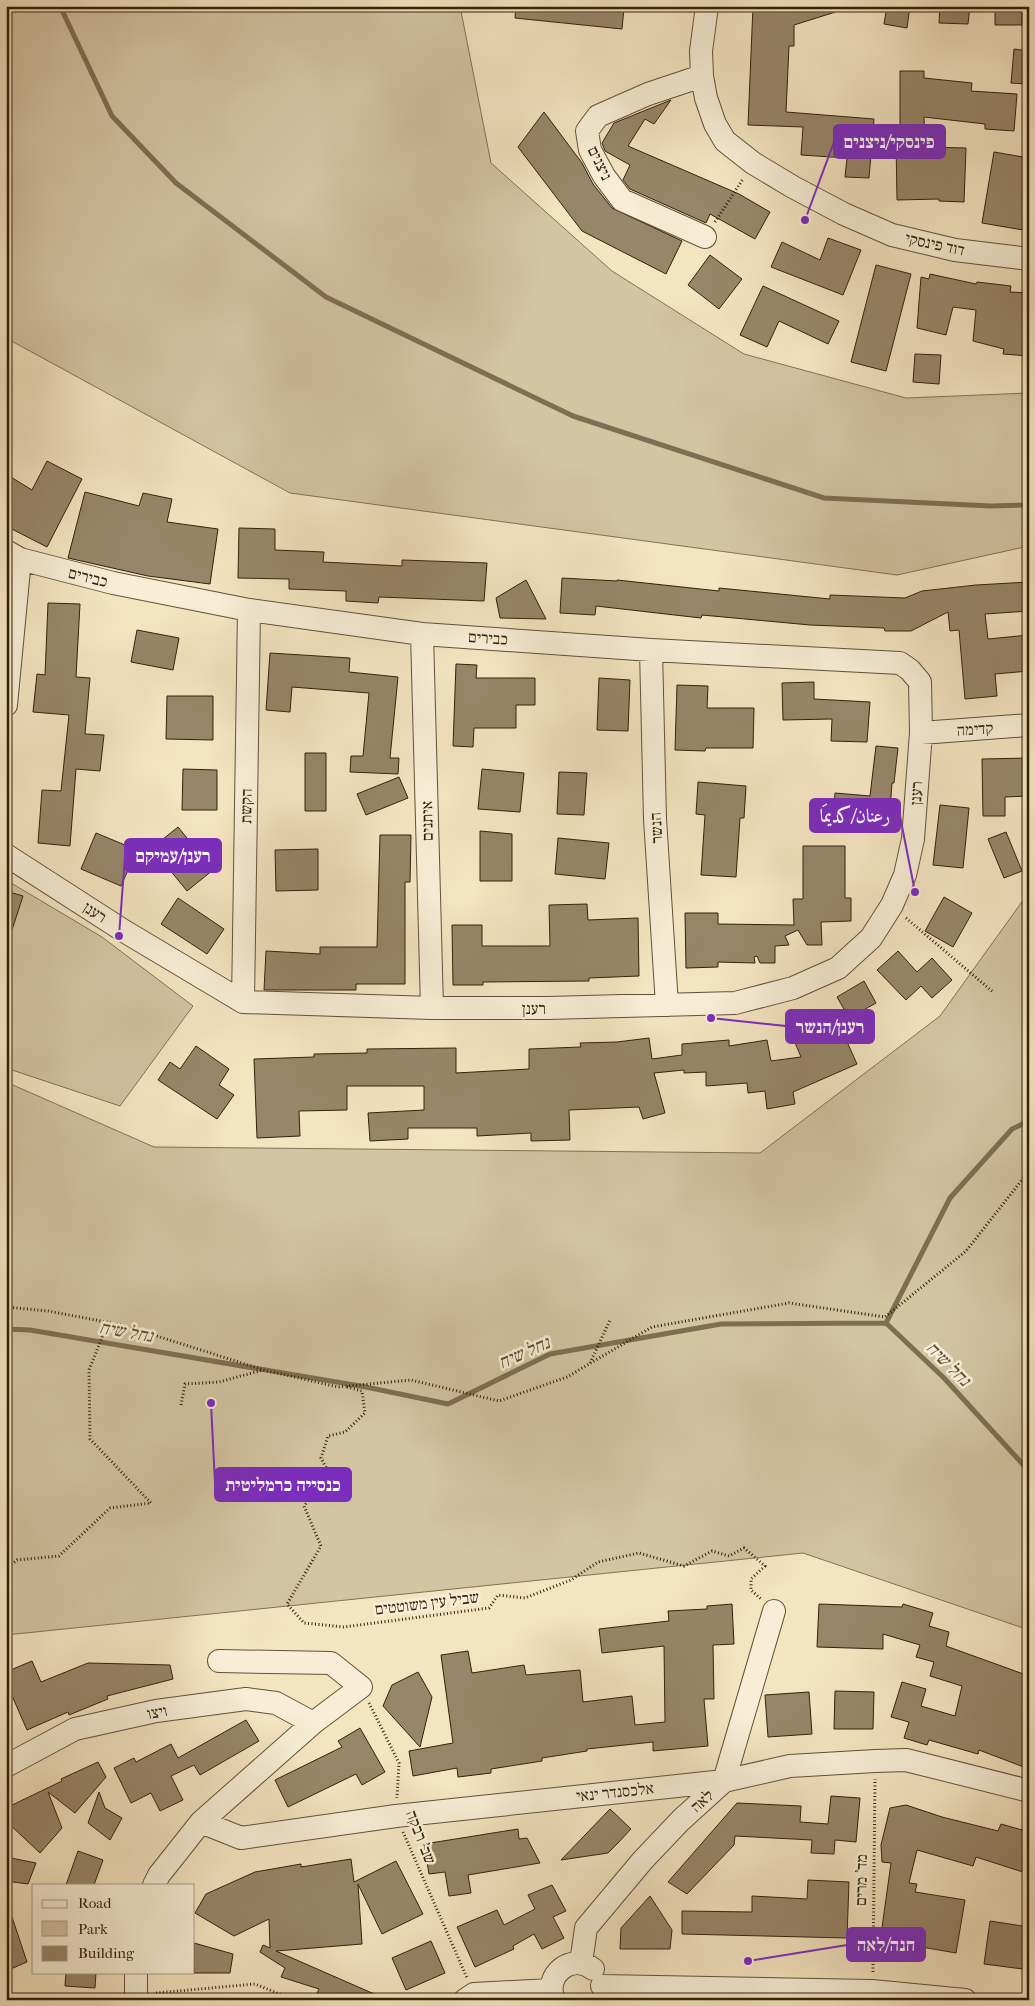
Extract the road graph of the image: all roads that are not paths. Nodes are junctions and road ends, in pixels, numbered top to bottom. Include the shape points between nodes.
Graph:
1 (707, 6) edge
2 (702, 76) junction
3 (705, 237) road end
4 (1029, 259) edge
5 (13, 555) edge
6 (249, 610) junction
7 (422, 634) junction
8 (651, 650) junction
9 (6, 705) edge
10 (1029, 724) edge
11 (921, 733) junction
12 (6, 855) edge
13 (242, 1002) junction
14 (667, 1005) junction
15 (432, 1008) junction
16 (771, 1606) road end
17 (219, 1661) dead end
18 (313, 1723) junction
19 (6, 1766) edge
20 (724, 1781) junction
21 (1029, 1791) edge
22 (202, 1822) junction
23 (154, 1884) edge
24 (581, 1963) junction
25 (136, 1974) edge
26 (600, 1993) edge
27 (552, 1995) edge
28 (137, 1997) edge
29 (470, 1997) edge
30 (965, 2000) edge

1 - 2 street via 701,51
2 - 3 street, ניצנים via 648,94 598,116 587,131 590,150 622,200
2 - 4 street, דוד פינסקי via 715,124 725,140 753,163 792,187 892,235 955,250
5 - 6 street, כבירים via 113,583
5 - 9 street
6 - 7 street, כבירים
6 - 13 street, הקשת
7 - 8 street, כבירים
7 - 15 street, איתנים
8 - 11 street, כבירים via 900,663 920,682
8 - 14 street, הנשר via 655,819
10 - 11 street, קדימה
11 - 14 street, רענן via 913,839 905,875 892,905 871,938 838,968 793,988 734,1003
12 - 13 street, רענן
13 - 15 street, רענן
14 - 15 street, רענן
16 - 20 street, לאה
17 - 18 street via 331,1663 361,1687
18 - 19 street, ויצו via 276,1703 246,1699 156,1711 75,1729
18 - 22 street
20 - 21 street, אלכסנדר ינאי via 790,1766 906,1760
20 - 22 street, אלכסנדר ינאי via 396,1816 242,1838
20 - 24 street, לאה via 681,1820 586,1928
22 - 23 street
24 - 26 street via 595,1971
24 - 27 street via 560,1969 552,1982
25 - 28 street
26 - 30 street via 872,1991
27 - 29 street

